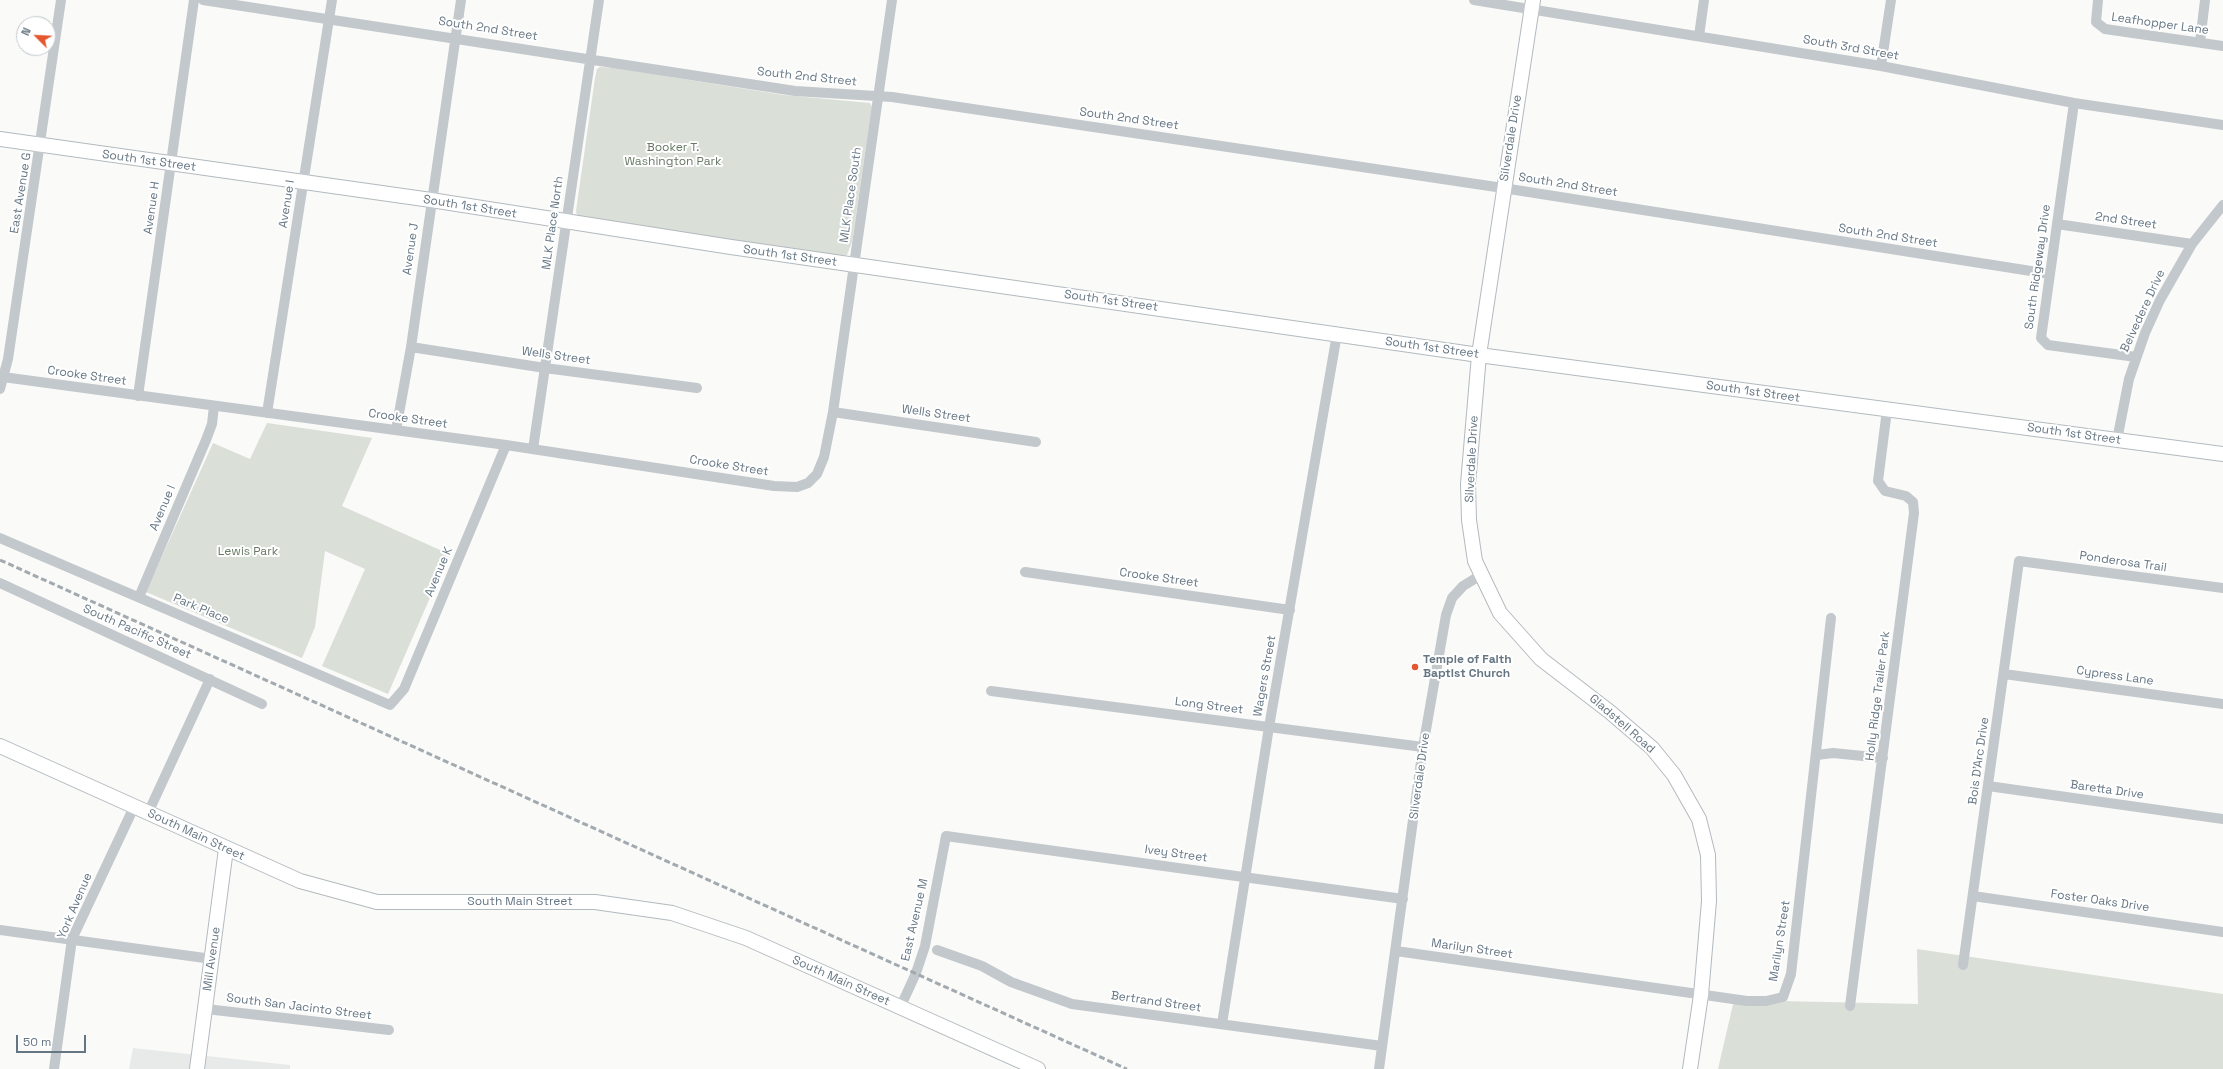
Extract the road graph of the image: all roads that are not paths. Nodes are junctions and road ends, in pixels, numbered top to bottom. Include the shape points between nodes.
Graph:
1 (61, 0) edge
2 (194, 0) edge
3 (203, 0) edge
4 (332, 0) edge
5 (461, 0) edge
6 (599, 0) edge
7 (892, 0) edge
8 (1474, 0) edge
9 (1704, 0) edge
10 (1891, 0) edge
11 (2098, 0) edge
12 (2205, 0) edge
13 (1532, 4) edge
14 (330, 18) junction
15 (1699, 36) junction
16 (455, 38) junction
17 (2200, 42) junction
18 (2223, 46) edge
19 (590, 58) junction
20 (1881, 66) junction
21 (878, 96) junction
22 (2074, 103) junction
23 (2223, 124) edge
24 (0, 139) edge
25 (41, 146) junction
26 (171, 164) junction
27 (304, 184) junction
28 (1503, 188) junction
29 (431, 200) junction
30 (2223, 205) edge
31 (566, 223) junction
32 (2057, 224) junction
33 (2192, 244) junction
34 (854, 265) junction
35 (2050, 274) junction
36 (1338, 334) junction
37 (411, 347) junction
38 (1480, 355) junction
39 (2136, 357) junction
40 (545, 368) junction
41 (3, 377) junction
42 (697, 388) dead end
43 (0, 390) edge
44 (138, 396) junction
45 (214, 406) junction
46 (1887, 410) junction
47 (832, 412) junction
48 (267, 413) junction
49 (396, 430) junction
50 (2117, 440) junction
51 (1036, 442) dead end
52 (506, 445) junction
53 (533, 449) junction
54 (2223, 454) edge
55 (808, 483) joint
56 (0, 538) edge
57 (2019, 561) joint
58 (1025, 572) dead end
59 (1481, 575) junction
60 (0, 583) edge
61 (2223, 588) edge
62 (139, 597) junction
63 (1290, 610) junction
64 (1831, 618) dead end
65 (2004, 674) junction
66 (210, 679) junction
67 (991, 692) dead end
68 (262, 704) dead end
69 (2223, 704) edge
70 (390, 705) joint
71 (1269, 727) junction
72 (0, 746) edge
73 (1423, 747) junction
74 (1817, 755) junction
75 (1883, 758) junction
76 (1988, 786) junction
77 (134, 807) junction
78 (148, 813) junction
79 (2223, 819) edge
80 (946, 836) joint
81 (226, 849) junction
82 (1247, 877) junction
83 (1973, 896) junction
84 (1403, 899) junction
85 (0, 930) edge
86 (2223, 932) edge
87 (72, 940) junction
88 (937, 950) dead end
89 (1396, 951) junction
90 (212, 959) junction
91 (1963, 965) dead end
92 (1701, 995) junction
93 (1850, 1006) dead end
94 (900, 1008) junction
95 (206, 1009) junction
96 (1222, 1024) junction
97 (389, 1030) dead end
98 (1382, 1046) junction
99 (54, 1069) edge
100 (197, 1069) edge
101 (1038, 1069) edge
102 (1379, 1069) edge
103 (1690, 1069) edge

1 - 25 street, East Avenue G
2 - 26 street, Avenue H
3 - 14 street, South 2nd Street
4 - 14 street, Avenue I
5 - 16 street, Avenue J
6 - 19 street, MLK Place North
7 - 21 street, MLK Place South
8 - 13 street, South 3rd Street
9 - 15 street
10 - 20 street
11 - 17 street, Leafhopper Lane via 2096,22 2105,29
12 - 17 street
13 - 15 street, South 3rd Street
13 - 28 street, Silverdale Drive
14 - 16 street, South 2nd Street
14 - 27 street, Avenue I
15 - 20 street, South 3rd Street
16 - 19 street, South 2nd Street
16 - 29 street, Avenue J
17 - 18 street, Leafhopper Lane
19 - 21 street, South 2nd Street via 795,91
19 - 31 street, MLK Place North
20 - 22 street, South 3rd Street
21 - 28 street, South 2nd Street
21 - 34 street, MLK Place South
22 - 23 street, South 3rd Street
22 - 32 street, South Ridgeway Drive
24 - 25 street, South 1st Street
25 - 26 street, South 1st Street
25 - 41 street, East Avenue G via 8,359
26 - 27 street, South 1st Street
26 - 44 street, Avenue H
27 - 29 street, South 1st Street
27 - 48 street, Avenue I
28 - 35 street, South 2nd Street
28 - 38 street, Silverdale Drive
29 - 31 street, South 1st Street
29 - 37 street, Avenue J
30 - 33 street, Belvedere Drive
31 - 34 street, South 1st Street
31 - 40 street, MLK Place North
32 - 33 street, 2nd Street
32 - 35 street, South Ridgeway Drive
33 - 39 street, Belvedere Drive via 2160,300
34 - 36 street, South 1st Street
34 - 47 street, MLK Place South
35 - 39 street, South Ridgeway Drive via 2041,334 2043,342 2048,345
36 - 38 street, South 1st Street
36 - 63 street, Wagers Street
37 - 40 street, Wells Street
37 - 49 street, Avenue J
38 - 46 street, South 1st Street
38 - 59 street, Silverdale Drive via 1468,484 1469,520 1475,560
39 - 50 street, Belvedere Drive via 2124,396
40 - 42 street, Wells Street
40 - 53 street, MLK Place North
41 - 43 street, East Avenue G
41 - 44 street, Crooke Street
44 - 45 street, Crooke Street
45 - 48 street, Crooke Street
45 - 62 street, Avenue I via 212,424 206,440
46 - 50 street, South 1st Street
46 - 75 street, Holly Ridge Trailer Park via 1878,480 1885,490 1906,496 1913,502 1914,513
47 - 51 street, Wells Street
47 - 55 street, MLK Place South via 824,457 817,474
48 - 49 street, Crooke Street
49 - 52 street, Crooke Street
50 - 54 street, South 1st Street
52 - 53 street, Crooke Street
52 - 70 street, Avenue K via 404,689
53 - 55 street, Crooke Street via 774,486 797,487
56 - 62 street, Park Place
57 - 61 street, Ponderosa Trail
57 - 65 street, Bois D'Arc Drive
58 - 63 street, Crooke Street
59 - 73 street, Silverdale Drive via 1463,586 1452,598 1446,614
59 - 92 street, Gladstell Road via 1500,613 1517,635 1541,660 1610,712 1652,748 1674,775 1699,819 1708,855 1709,901
60 - 66 street, South Pacific Street
62 - 70 street, Park Place
63 - 71 street, Wagers Street
64 - 74 street, Marilyn Street
65 - 69 street, Cypress Lane
65 - 76 street, Bois D'Arc Drive
66 - 68 street, South Pacific Street
66 - 78 street
67 - 71 street, Long Street
71 - 73 street, Long Street
71 - 82 street, Wagers Street
72 - 77 street, South Main Street
73 - 84 street, Silverdale Drive
74 - 75 street via 1833,753
74 - 92 street, Marilyn Street via 1791,974 1783,998 1747,1001
75 - 93 street, Holly Ridge Trailer Park
76 - 79 street, Baretta Drive
76 - 83 street, Bois D'Arc Drive
77 - 78 street, South Main Street
77 - 87 street, York Avenue
78 - 81 street, South Main Street
80 - 82 street, Ivey Street
80 - 94 street, East Avenue M via 925,946
81 - 90 street, Mill Avenue
81 - 94 street, South Main Street via 300,881 381,903 595,902 672,913 746,938
82 - 84 street, Ivey Street
82 - 96 street, Wagers Street
83 - 86 street, Foster Oaks Drive
83 - 91 street, Bois D'Arc Drive
84 - 89 street, Silverdale Drive
85 - 87 street
87 - 90 street
87 - 99 street, York Avenue
88 - 96 street, Bertrand Street via 982,966 1011,982 1072,1004
89 - 92 street, Marilyn Street
89 - 98 street, Silverdale Drive
90 - 95 street, Mill Avenue
92 - 103 street, Gladstell Road
94 - 101 street, South Main Street
95 - 97 street, South San Jacinto Street
95 - 100 street, Mill Avenue
96 - 98 street, Bertrand Street
98 - 102 street, Silverdale Drive

